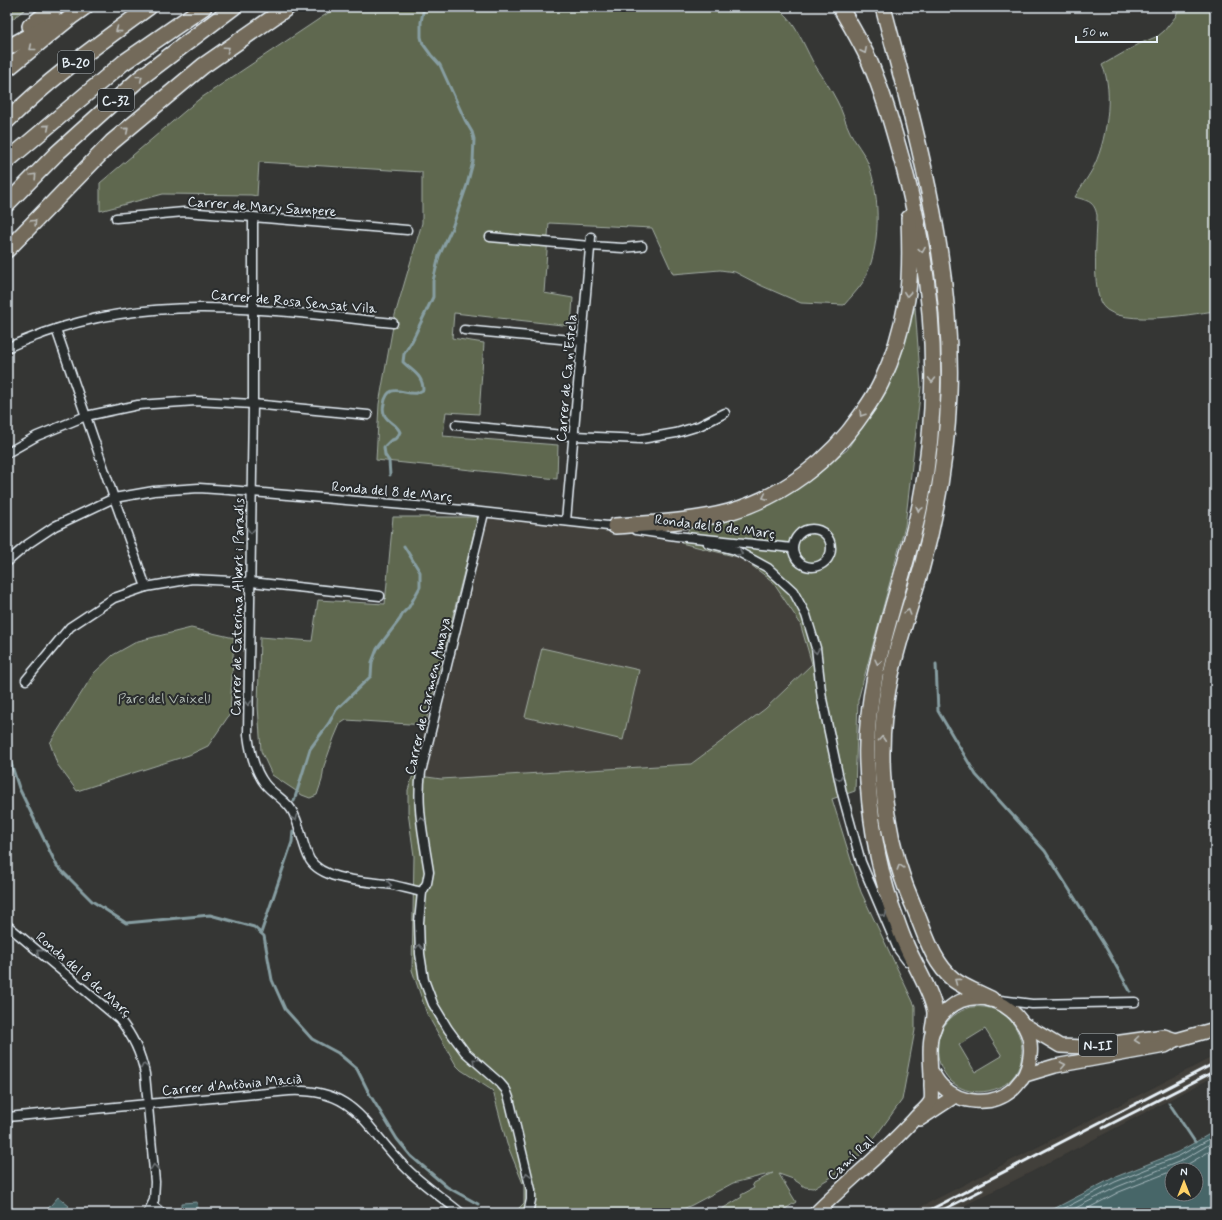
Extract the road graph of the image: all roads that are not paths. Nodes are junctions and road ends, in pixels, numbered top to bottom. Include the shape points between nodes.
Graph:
1 (55, 7) edge
2 (81, 7) edge
3 (85, 7) edge
4 (149, 7) edge
5 (204, 7) edge
6 (234, 7) edge
7 (288, 7) edge
8 (840, 7) edge
9 (883, 7) edge
10 (7, 44) edge
11 (7, 48) edge
12 (7, 69) edge
13 (7, 121) edge
14 (7, 162) edge
15 (909, 185) junction
16 (7, 204) edge
17 (253, 217) junction
18 (116, 218) dead end
19 (407, 230) dead end
20 (490, 237) dead end
21 (591, 237) dead end
22 (590, 246) junction
23 (642, 246) dead end
24 (7, 250) edge
25 (253, 309) junction
26 (393, 323) dead end
27 (56, 329) junction
28 (464, 330) dead end
29 (582, 341) junction
30 (7, 348) edge
31 (253, 404) junction
32 (725, 413) dead end
33 (368, 414) dead end
34 (86, 416) junction
35 (456, 425) dead end
36 (574, 436) junction
37 (7, 453) edge
38 (252, 492) junction
39 (114, 498) junction
40 (484, 513) junction
41 (566, 521) junction
42 (615, 526) junction
43 (676, 536) junction
44 (792, 548) junction
45 (7, 562) edge
46 (251, 582) junction
47 (146, 587) junction
48 (380, 596) dead end
49 (26, 680) dead end
50 (422, 892) junction
51 (7, 925) edge
52 (920, 976) junction
53 (991, 999) junction
54 (1135, 1002) dead end
55 (1032, 1004) junction
56 (1013, 1011) junction
57 (1025, 1025) junction
58 (933, 1029) junction
59 (1215, 1029) edge
60 (1176, 1040) junction
61 (932, 1072) junction
62 (1025, 1075) junction
63 (955, 1096) junction
64 (148, 1104) junction
65 (7, 1117) edge
66 (906, 1128) junction
67 (150, 1209) edge
68 (162, 1213) edge
69 (461, 1213) edge
70 (528, 1213) edge
71 (816, 1213) edge

1 - 10 highway
2 - 11 highway
3 -> 12 highway
4 -> 13 highway, B-20 via 28,100
14 -> 5 highway, B-20 via 123,63
16 -> 6 highway, C-32 via 56,154 139,79
24 -> 7 highway via 112,142 203,66
8 -> 15 highway via 868,58
53 -> 9 highway via 956,981 944,971 930,950 908,896 898,861 888,819 884,783 884,715 892,672 922,567 941,477 949,386 947,310 931,203
15 -> 42 highway via 907,298 897,342 881,384 840,443 812,470 768,496 743,507 710,516
15 -> 52 highway via 921,242 931,321 932,418 919,506 873,684 868,717 867,763 874,839 884,881 904,941
17 - 18 street, Carrer de Mary Sampere via 184,212
17 - 19 street, Carrer de Mary Sampere
17 - 25 street, Carrer de Caterina Albert i Paradís
20 - 22 street
21 - 22 street, Carrer de Ca n'Estela
22 - 23 street
22 - 29 street, Carrer de Ca n'Estela
25 - 26 street, Carrer de Rosa Sensat Vila
25 - 27 street, Carrer de Rosa Sensat Vila via 206,307 146,310 98,317
25 - 31 street, Carrer de Caterina Albert i Paradís
27 - 30 street, Carrer de Rosa Sensat Vila
27 - 34 street
28 - 29 street
29 - 36 street, Carrer de Ca n'Estela
31 - 33 street
31 - 34 street via 196,401 138,405
31 - 38 street, Carrer de Caterina Albert i Paradís
32 - 36 street via 699,426 641,439
34 - 37 street via 37,436
34 - 39 street
35 - 36 street
36 - 41 street, Carrer de Ca n'Estela
38 - 39 street, Ronda del 8 de Març via 199,488 154,491
38 - 40 street, Ronda del 8 de Març
38 -> 46 street, Carrer de Caterina Albert i Paradís
39 - 45 street, Ronda del 8 de Març via 55,526
39 - 47 street
40 - 41 street, Ronda del 8 de Març
50 -> 40 street, Carrer de Carmen Amaya via 429,872 419,803 421,772
41 - 42 street, Ronda del 8 de Març
42 - 43 street, Ronda del 8 de Març
43 - 44 street, Ronda del 8 de Març
43 -> 52 street via 735,550 768,568 793,591 806,615 816,648 824,706 842,793 861,862 898,949
44 - 44 street, Ronda del 8 de Març via 797,560 807,567 813,567 828,559 831,547 830,541 822,532 810,529 795,538
46 - 47 street via 192,579
46 - 48 street
46 -> 50 street, Carrer de Caterina Albert i Paradís via 248,735 264,784 291,809 307,854 321,870 347,879
47 - 49 street via 114,598 70,627
70 -> 50 street, Carrer de Carmen Amaya via 531,1190 506,1090 465,1052 433,1004 424,980 419,922
64 -> 51 street, Ronda del 8 de Març via 143,1060 125,1026
52 - 58 highway via 935,1012
53 - 55 street
53 - 56 main road, N-II
53 - 58 main road, N-II via 974,998 957,1003 943,1014
54 - 55 street
55 - 56 street
56 - 57 main road, N-II
60 -> 57 main road, N-II via 1164,1036 1085,1047 1060,1046
57 - 62 main road, N-II via 1030,1037 1031,1050 1030,1063
58 - 61 main road, N-II via 930,1042
59 - 60 main road, N-II
62 -> 60 main road, N-II via 1055,1066 1165,1046
61 - 63 main road, N-II via 942,1086
61 - 66 main road, N-II via 931,1101
62 - 63 main road, N-II via 1012,1090 994,1100 974,1102
63 - 66 main road, N-II
64 - 65 street, Carrer d'Antònia Macià
67 -> 64 street, Ronda del 8 de Març via 155,1194 155,1182
64 - 69 street, Carrer d'Antònia Macià via 295,1091 311,1091 332,1096 359,1112 404,1167
66 - 71 main road, Camí Ral / N-II
67 - 68 street

